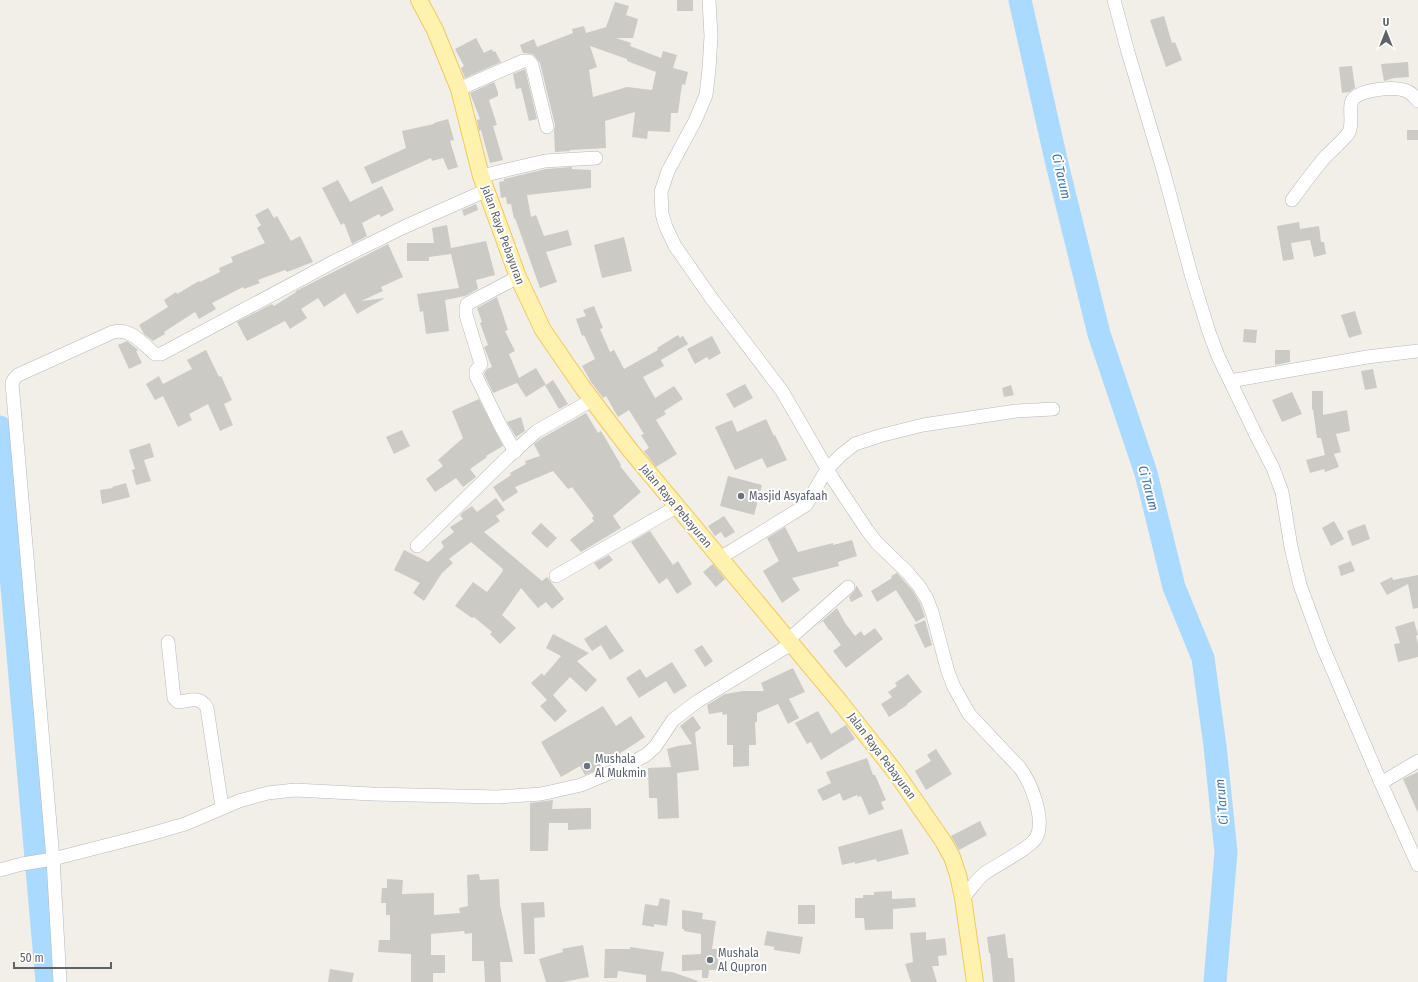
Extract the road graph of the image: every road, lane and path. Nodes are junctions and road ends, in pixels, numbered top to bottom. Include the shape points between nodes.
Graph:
1 (419, 0) edge
2 (709, 0) edge
3 (1114, 0) edge
4 (459, 89) junction
5 (1418, 101) edge
6 (547, 127) dead end
7 (596, 158) dead end
8 (484, 183) junction
9 (1292, 200) dead end
10 (518, 277) junction
11 (1418, 351) edge
12 (1230, 380) junction
13 (592, 400) junction
14 (1054, 409) dead end
15 (515, 452) junction
16 (830, 474) junction
17 (676, 507) junction
18 (417, 546) dead end
19 (720, 558) junction
20 (556, 576) dead end
21 (848, 587) dead end
22 (168, 642) dead end
23 (790, 642) junction
24 (1418, 761) edge
25 (1381, 782) junction
26 (222, 807) junction
27 (48, 859) junction
28 (1418, 865) edge
29 (0, 870) edge
30 (963, 898) junction
31 (60, 982) edge
32 (976, 982) edge

1 - 4 main road, Jalan Raya Pebayuran via 435,30
2 - 16 street via 711,36 706,95 668,172 661,192 662,214 675,246 782,392
3 - 12 street via 1200,303 1211,338
4 - 6 street via 523,61 529,61
4 - 8 main road, Jalan Raya Pebayuran
5 - 9 street via 1404,90 1370,90 1359,94 1353,99 1352,124 1348,134 1325,158
7 - 8 street via 545,161
8 - 10 main road, Jalan Raya Pebayuran
8 - 27 street via 161,354 155,354 130,333 122,330 106,335 14,379 12,383
10 - 13 main road, Jalan Raya Pebayuran via 543,330
10 - 15 street via 467,304 466,309 481,364 476,376
11 - 12 street
12 - 25 street via 1273,468 1282,492 1300,585 1322,645
13 - 15 street via 537,431
13 - 17 main road, Jalan Raya Pebayuran
14 - 16 street via 979,416 923,425 879,436 855,444 841,455
15 - 18 street
16 - 19 street via 806,505
16 - 30 street via 877,543 919,586 932,612 954,687 968,714 1026,777 1034,799 1039,815 1035,839 984,873
17 - 19 main road, Jalan Raya Pebayuran
17 - 20 street
19 - 23 main road, Jalan Raya Pebayuran
21 - 23 street
22 - 26 street via 174,698 178,702 198,699 207,708
23 - 26 street via 688,708 673,720 655,747 646,755 624,768 581,785 541,794 497,797 282,791
23 - 30 main road, Jalan Raya Pebayuran via 896,773 942,841 952,858
24 - 25 street
25 - 28 street
26 - 27 street via 185,824
27 - 29 street
27 - 31 street
30 - 32 main road, Jalan Raya Pebayuran

